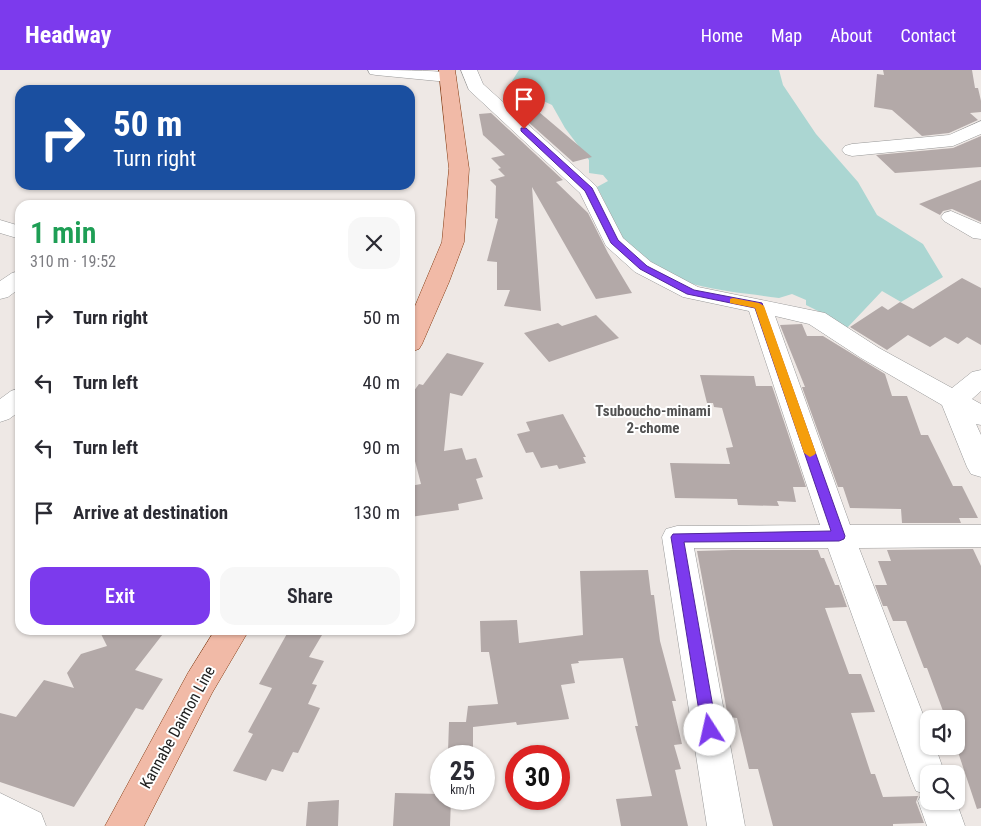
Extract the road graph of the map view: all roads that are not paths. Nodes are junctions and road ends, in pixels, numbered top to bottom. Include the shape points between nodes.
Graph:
1 (376, 70) edge
2 (455, 72) edge
3 (981, 127) edge
4 (852, 150) dead end
5 (950, 217) dead end
6 (0, 226) edge
7 (15, 231) edge
8 (981, 233) edge
9 (15, 282) edge
10 (0, 292) edge
11 (759, 306) junction
12 (415, 333) edge
13 (981, 378) edge
14 (15, 401) edge
15 (953, 401) junction
16 (0, 413) edge
17 (981, 416) edge
18 (981, 467) edge
19 (839, 536) junction
20 (981, 536) edge
21 (230, 635) edge
22 (923, 765) edge
23 (940, 810) edge
24 (0, 811) edge
25 (27, 826) edge
26 (124, 826) edge
27 (726, 826) edge
28 (946, 826) edge

1 - 2 street
2 - 11 street via 476,86 589,190 614,241 644,268 691,292
2 - 12 main road via 459,169 453,242
3 - 4 street via 952,140
5 - 8 street
6 - 7 street
9 - 10 street
11 - 15 street via 817,318
11 - 19 street
13 - 15 street
14 - 16 street
15 - 17 street
15 - 18 street
19 - 20 street
19 - 22 street
19 - 27 street via 677,537
21 - 26 main road, Kannabe Daimon Line via 200,683
23 - 28 street
24 - 25 street

